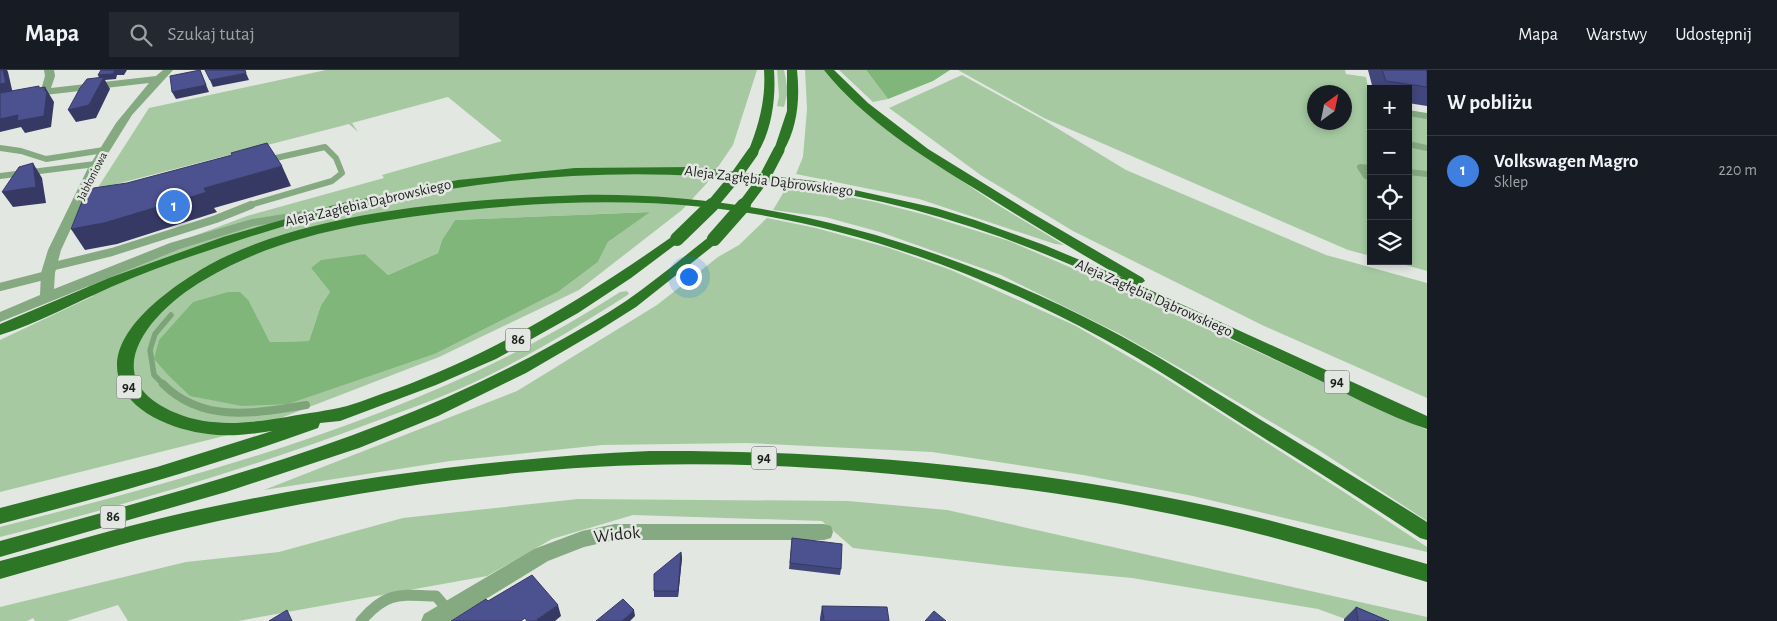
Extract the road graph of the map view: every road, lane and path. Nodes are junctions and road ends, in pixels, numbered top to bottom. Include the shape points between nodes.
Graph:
1 (49, 70) edge
2 (168, 70) edge
3 (769, 70) edge
4 (792, 70) edge
5 (829, 70) edge
6 (157, 79) junction
7 (45, 92) junction
8 (0, 101) edge
9 (1412, 114) edge
10 (1427, 116) edge
11 (1412, 145) edge
12 (0, 148) edge
13 (1427, 148) edge
14 (104, 150) junction
15 (256, 163) edge
16 (95, 164) junction
17 (1367, 168) edge
18 (1412, 172) edge
19 (1427, 174) edge
20 (0, 176) edge
21 (1366, 176) dead end
22 (310, 214) junction
23 (48, 271) junction
24 (0, 287) edge
25 (47, 296) junction
26 (0, 317) edge
27 (0, 330) edge
28 (1247, 341) junction
29 (344, 413) junction
30 (1427, 423) edge
31 (0, 516) edge
32 (824, 532) dead end
33 (1427, 532) edge
34 (0, 549) edge
35 (0, 570) edge
36 (1427, 573) edge
37 (448, 610) junction
38 (361, 621) edge
39 (431, 621) edge

1 - 7 street
2 - 6 street, Jabłoniowa
3 - 29 main road, 86, bridge via 769,107 753,152 726,192 677,239 615,284 501,349 464,368
4 - 34 main road, 86, bridge via 794,102 791,121 771,169 748,201 714,240 631,304 593,328 521,369 432,412 353,443 226,485
5 - 28 main road, 94 via 869,109 932,156 1081,249
6 - 7 street
6 - 14 street, Jabłoniowa via 136,102
7 - 8 street
9 - 10 lane
11 - 13 lane
12 - 14 lane via 46,159
14 - 16 street, Jabłoniowa
15 - 23 lane via 325,147 336,158 342,173 332,181
16 - 20 lane
16 - 23 street, Jabłoniowa via 79,208 57,244
17 - 21 lane via 1360,167
18 - 19 lane
22 - 25 street via 252,223 175,246
22 - 27 main road, Aleja Zagłębia Dąbrowskiego via 164,260
22 - 28 main road, Aleja Zagłębia Dąbrowskiego via 454,183 559,171 675,169 793,182 905,204 1012,237
23 - 24 lane
23 - 25 street, Jabłoniowa
25 - 26 street
28 - 30 main road, Aleja Zagłębia Dąbrowskiego / 94
29 - 31 main road, 86 via 198,462
29 - 33 main road, 94 via 250,427 214,429 192,425 153,410 136,398 126,382 123,367 136,335 165,301 226,262 277,242 359,222 489,204 586,198 682,202 790,217 844,229 1006,286 1140,352
32 - 37 street, Widok via 615,532 541,555
35 - 36 main road, 94 via 179,522 403,480 536,464 752,458 910,468 1052,486 1278,530
37 - 38 lane via 436,596 398,595 375,605
37 - 39 street, Widok

